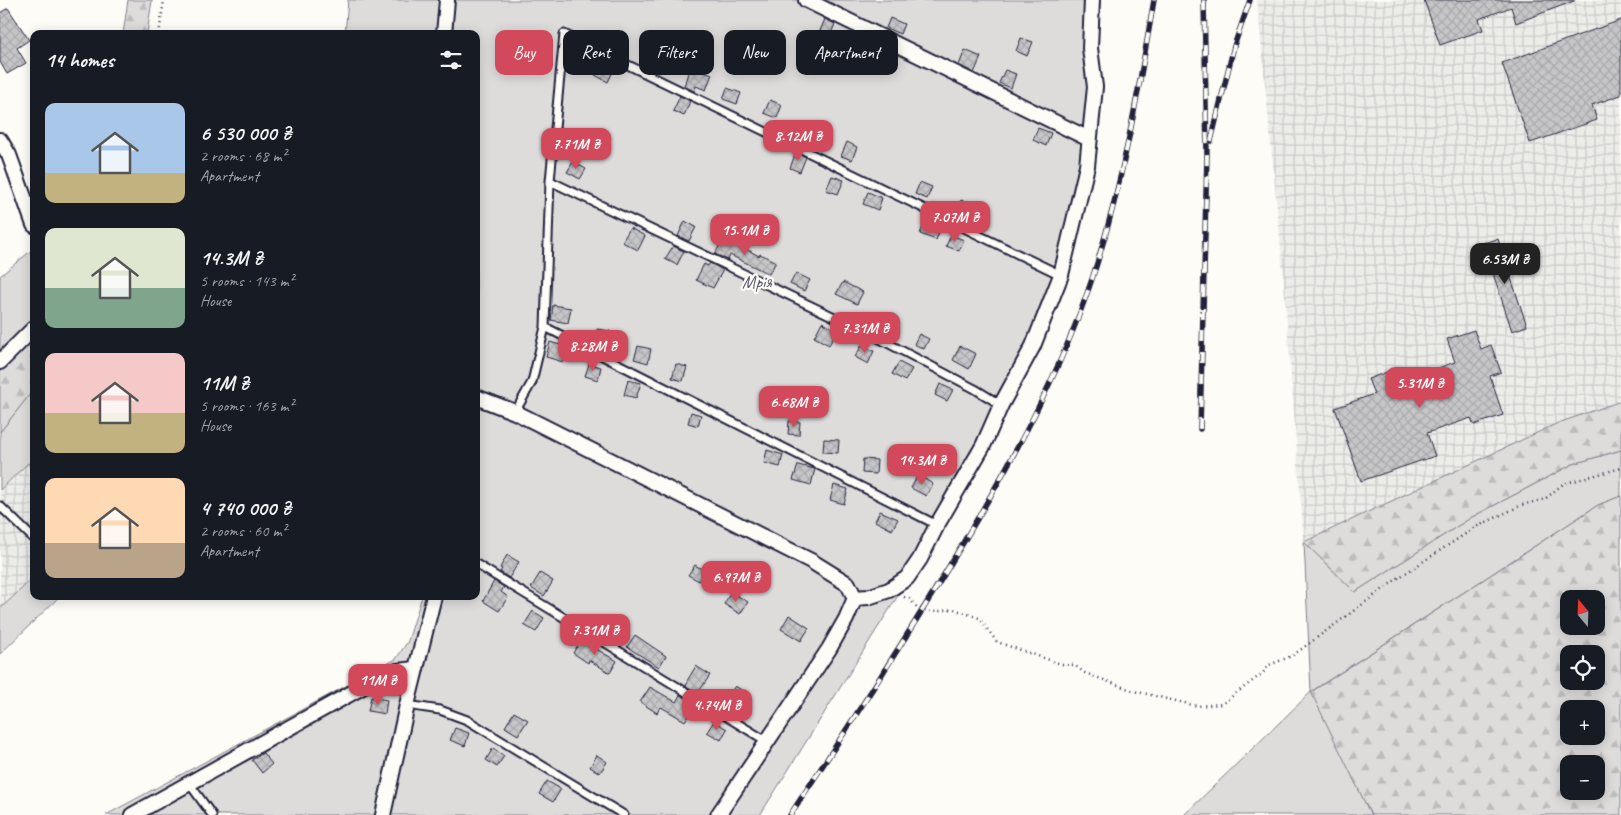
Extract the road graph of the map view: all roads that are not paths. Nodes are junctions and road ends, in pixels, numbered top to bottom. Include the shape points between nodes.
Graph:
1 (447, 0) edge
2 (806, 0) edge
3 (1092, 0) edge
4 (444, 30) edge
5 (1089, 139) junction
6 (0, 140) edge
7 (550, 181) junction
8 (30, 214) edge
9 (1061, 275) junction
10 (545, 326) junction
11 (30, 332) edge
12 (0, 362) edge
13 (480, 399) edge
14 (1001, 406) junction
15 (515, 412) junction
16 (0, 506) edge
17 (937, 525) junction
18 (30, 535) edge
19 (480, 566) edge
20 (855, 598) junction
21 (433, 600) edge
22 (416, 669) junction
23 (407, 705) junction
24 (768, 742) junction
25 (189, 783) junction
26 (132, 815) edge
27 (212, 815) edge
28 (383, 815) edge
29 (624, 815) edge
30 (718, 815) edge

1 - 4 street
2 - 5 street
3 - 5 street via 1090,48 1095,87
5 - 9 street via 1087,166
6 - 8 street via 9,155
7 - 9 lane via 564,34
7 - 10 lane
7 - 14 lane via 874,336
9 - 14 street via 1033,346
10 - 15 lane via 532,382
10 - 17 lane
11 - 12 street
13 - 15 street
14 - 17 street via 983,446
15 - 20 street via 810,561 848,584
16 - 18 lane
17 - 20 street via 907,578 889,590
19 - 24 lane
20 - 24 street via 829,649
21 - 22 street
22 - 23 street
22 - 25 street via 397,671 378,679
23 - 28 street
23 - 29 lane via 440,710 467,720
24 - 30 street
25 - 26 street
25 - 27 lane

